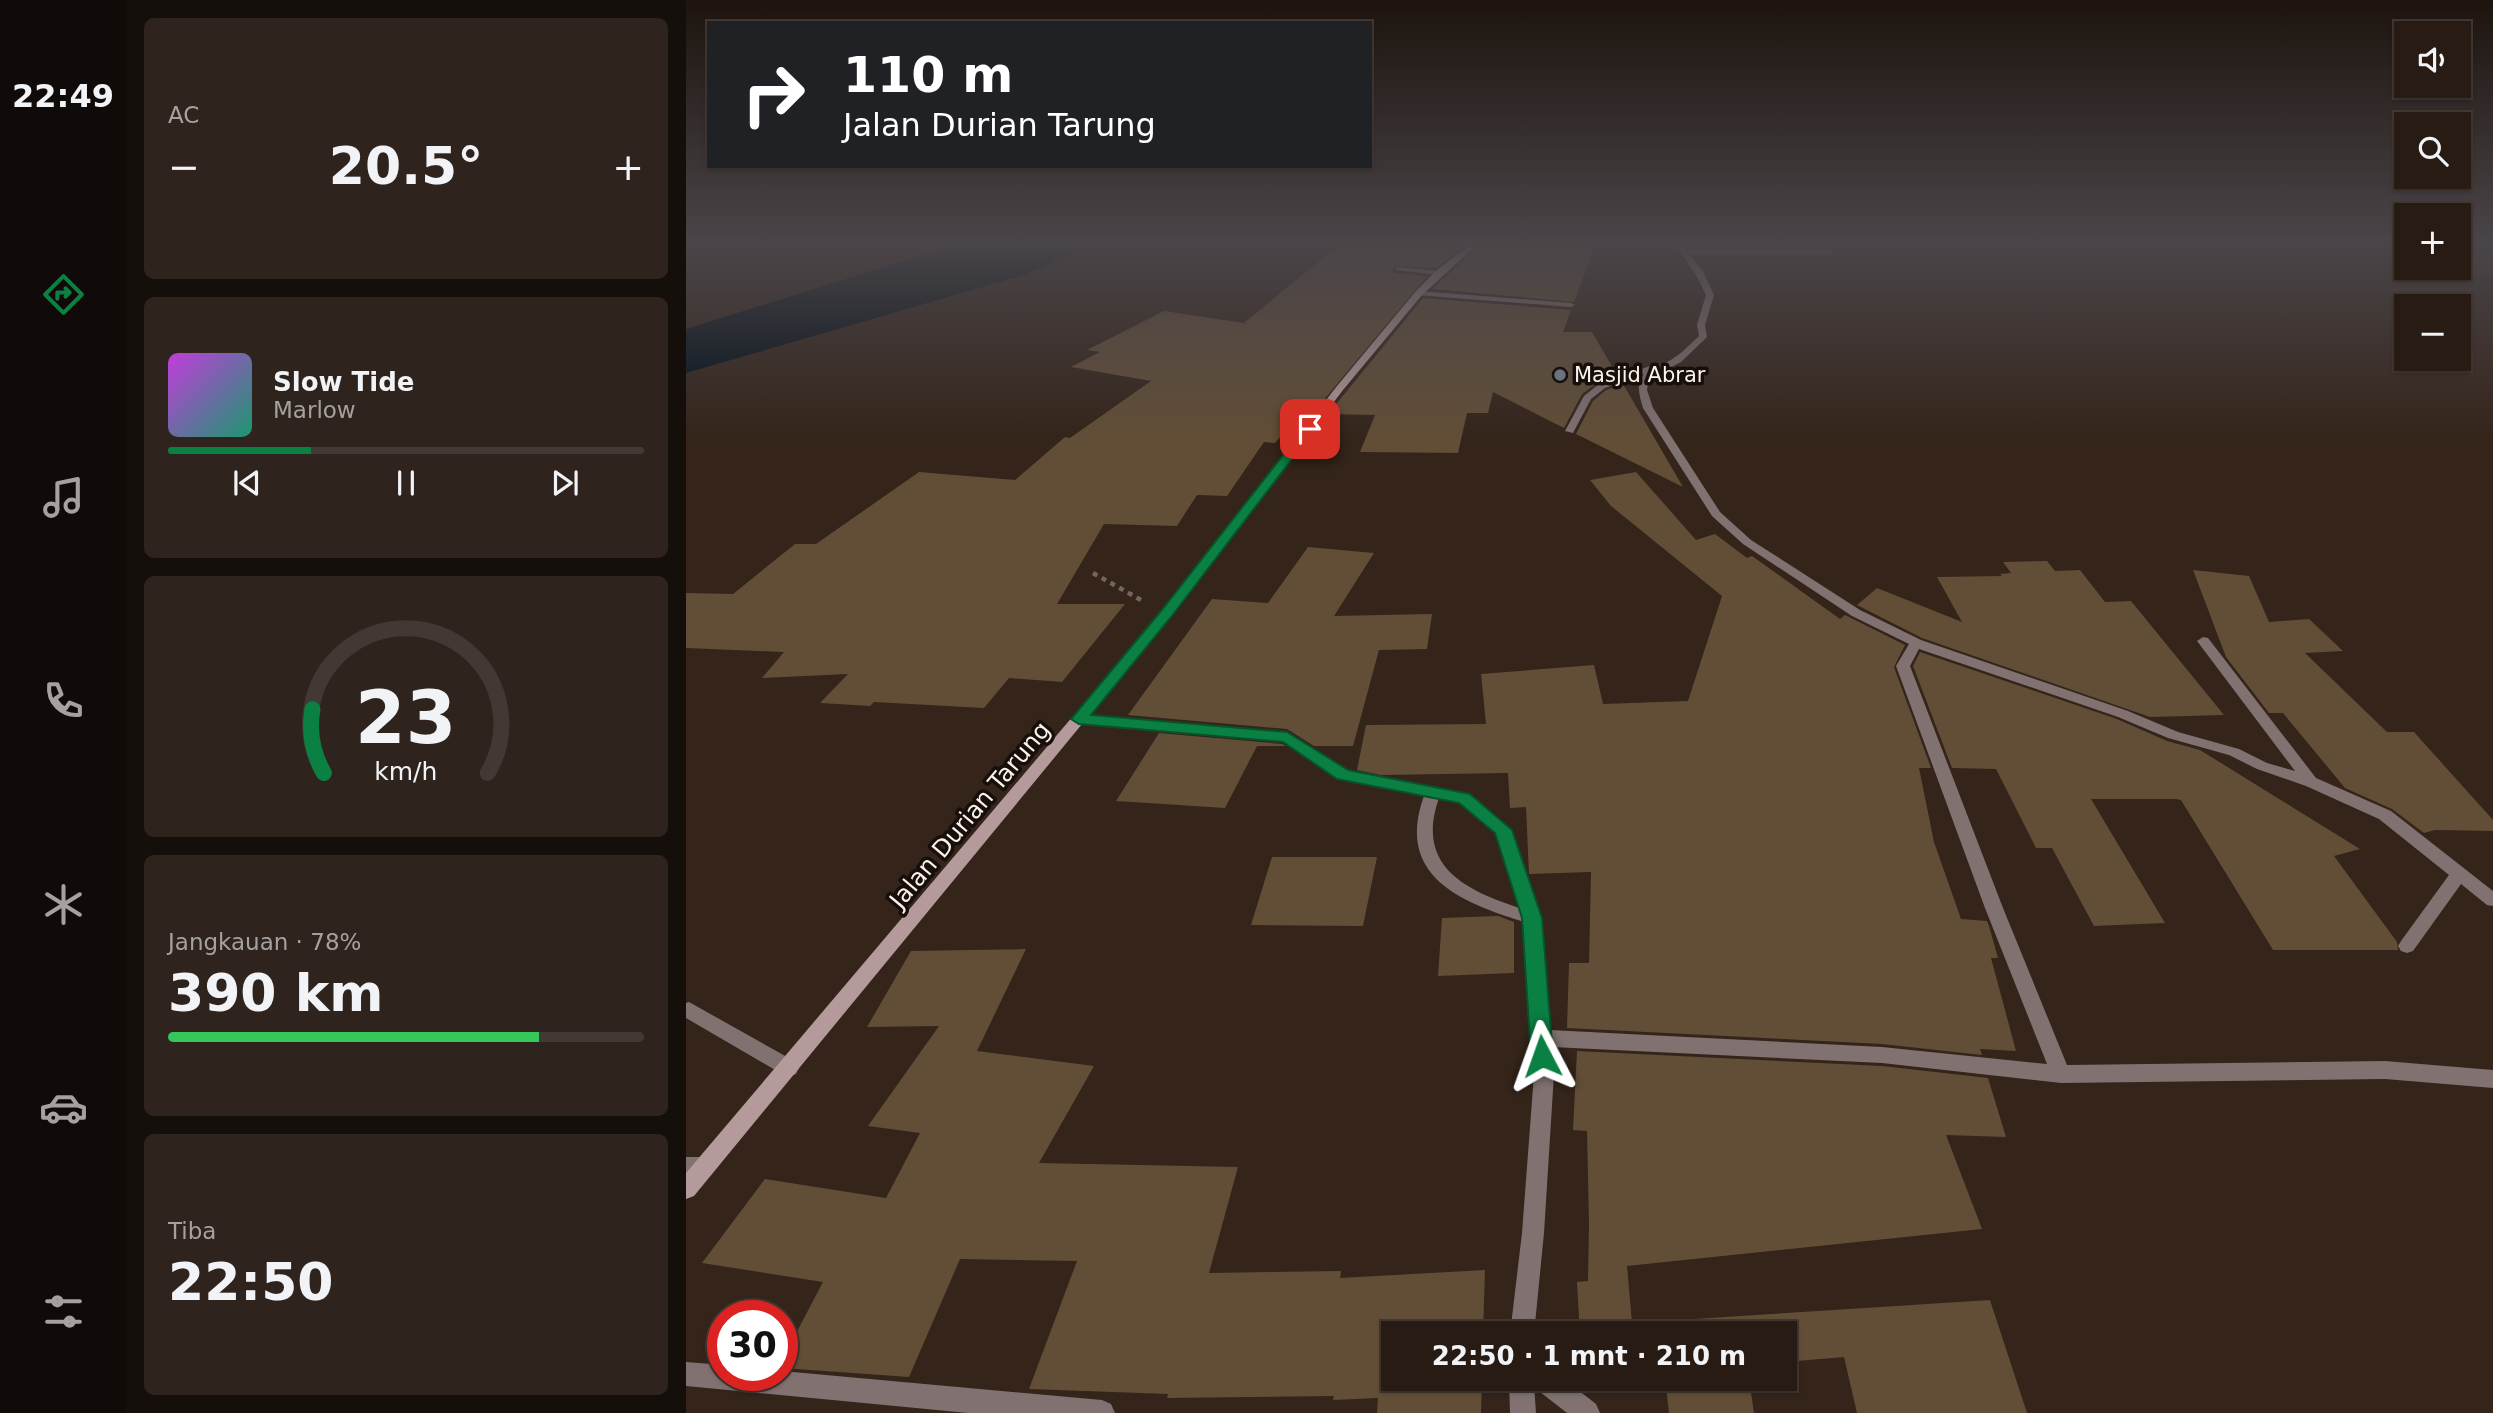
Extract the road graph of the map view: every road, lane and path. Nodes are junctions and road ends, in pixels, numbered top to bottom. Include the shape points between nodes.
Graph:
1 (1406, 309) edge
2 (1706, 309) edge
3 (1678, 360) junction
4 (1570, 431) dead end
5 (1093, 573) dead end
6 (1166, 614) junction
7 (2203, 641) dead end
8 (1916, 643) junction
9 (1079, 719) junction
10 (2311, 782) junction
11 (1433, 793) junction
12 (2458, 875) junction
13 (2493, 900) edge
14 (1532, 918) junction
15 (2407, 946) dead end
16 (689, 1010) dead end
17 (1541, 1038) junction
18 (789, 1068) junction
19 (2061, 1074) junction
20 (2493, 1079) edge
21 (695, 1167) edge
22 (686, 1189) edge
23 (1523, 1321) edge
24 (686, 1374) edge
25 (1522, 1391) edge
26 (1559, 1391) edge
27 (1102, 1413) edge
28 (1523, 1413) edge
29 (1587, 1413) edge

1 - 6 street, Jalan Durian Tarung
2 - 3 street via 1703,337
3 - 4 street via 1602,386 1587,398
3 - 8 street via 1645,377 1643,390 1664,437 1716,514 1783,567 1856,613
5 - 6 path
6 - 9 street, Jalan Durian Tarung
7 - 10 street
8 - 10 street
8 - 19 street via 1903,666
9 - 11 street via 1287,737 1343,775
9 - 18 street, Jalan Durian Tarung
10 - 12 street via 2385,816
11 - 14 street via 1464,798 1503,830
11 - 14 street via 1424,822 1427,850 1441,876 1467,897
12 - 13 street
12 - 15 street
14 - 17 street
16 - 18 street
17 - 19 street via 1882,1055
17 - 23 street via 1544,1074
18 - 21 street, Jalan Durian Tarung
19 - 20 street via 2385,1070
21 - 22 street, Jalan Durian Tarung
24 - 27 street
25 - 28 street
26 - 29 street

